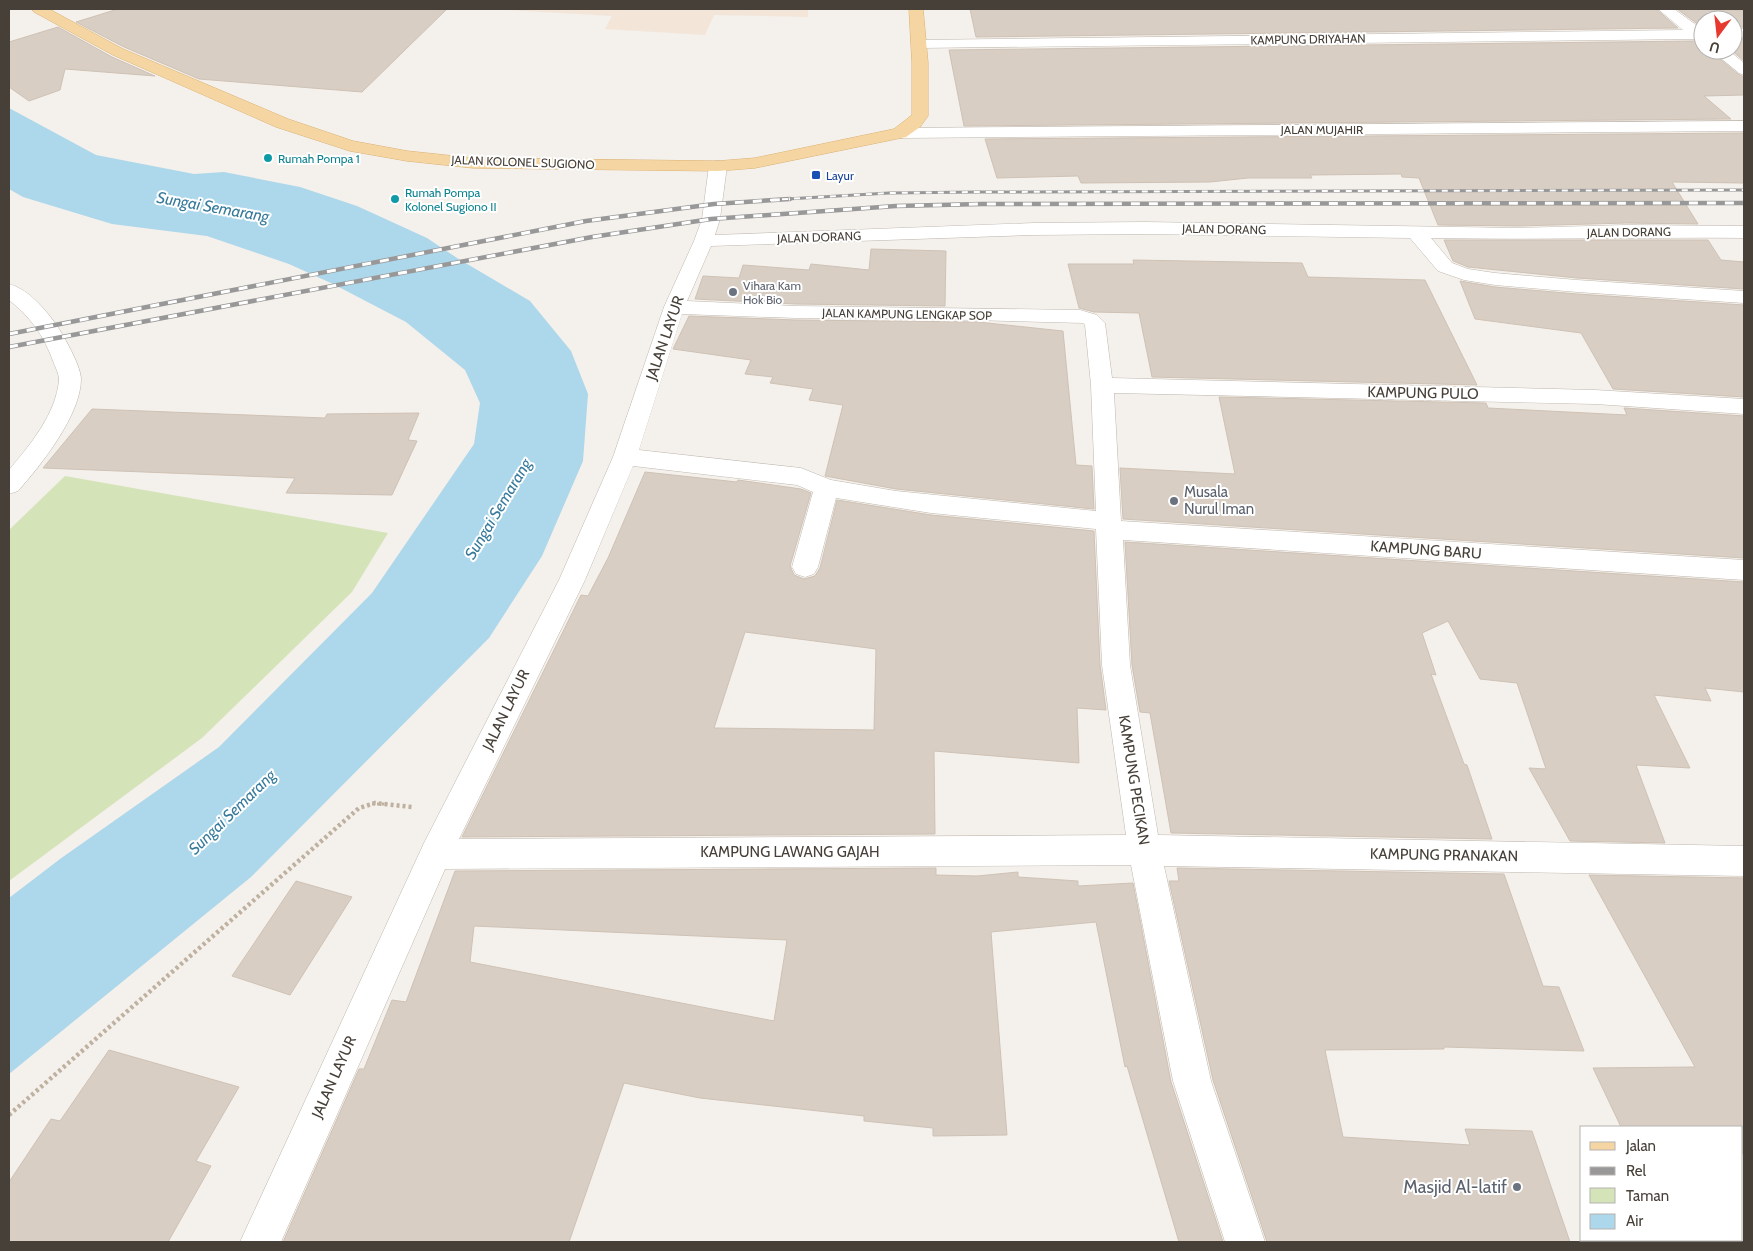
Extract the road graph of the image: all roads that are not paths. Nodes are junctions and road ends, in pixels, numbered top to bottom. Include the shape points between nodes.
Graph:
1 (40, 9) edge
2 (916, 9) edge
3 (1665, 9) edge
4 (1693, 29) edge
5 (1693, 35) edge
6 (919, 44) junction
7 (1732, 60) edge
8 (1744, 70) edge
9 (1744, 126) edge
10 (900, 133) junction
11 (718, 166) junction
12 (1415, 232) junction
13 (1744, 232) edge
14 (704, 241) junction
15 (9, 290) edge
16 (1744, 297) edge
17 (674, 307) junction
18 (1080, 316) joint
19 (1102, 385) junction
20 (1744, 406) edge
21 (625, 457) junction
22 (9, 485) edge
23 (826, 488) junction
24 (1108, 525) junction
25 (805, 567) dead end
26 (1744, 570) edge
27 (1144, 850) junction
28 (435, 854) junction
29 (1744, 861) edge
30 (260, 1242) edge
31 (1245, 1242) edge

1 - 11 main road, JALAN KOLONEL SUGIONO via 118,52 282,123 350,146 473,163
2 - 6 main road, JALAN KOLONEL SUGIONO
3 - 4 street
5 - 6 street, KAMPUNG DRIYAHAN
6 - 10 main road, JALAN KOLONEL SUGIONO via 920,116
7 - 8 street
9 - 10 street, JALAN MUJAHIR
10 - 11 main road, JALAN KOLONEL SUGIONO via 756,163
11 - 14 street, JALAN LAYUR via 711,219
12 - 13 street, JALAN DORANG
12 - 14 street, JALAN DORANG via 1034,229
12 - 16 street via 1445,267 1464,274 1577,286
14 - 17 street, JALAN LAYUR
15 - 22 street via 30,304 56,339 70,377 60,415 31,460
17 - 18 street, JALAN KAMPUNG LENGKAP SOP
17 - 21 street, JALAN LAYUR
18 - 19 street, KAMPUNG PECIKAN via 1095,323
19 - 20 street, KAMPUNG PULO via 1594,397
19 - 24 street, KAMPUNG PECIKAN
21 - 23 street, KAMPUNG BARU via 801,477
21 - 28 street, JALAN LAYUR via 572,580
23 - 24 street, KAMPUNG BARU via 874,498
23 - 25 street
24 - 26 street, KAMPUNG BARU
24 - 27 street, KAMPUNG PECIKAN via 1116,665
27 - 28 street, KAMPUNG LAWANG GAJAH
27 - 29 street, KAMPUNG PRANAKAN
27 - 31 street, KAMPUNG PECIKAN via 1192,1082
28 - 30 street, JALAN LAYUR

